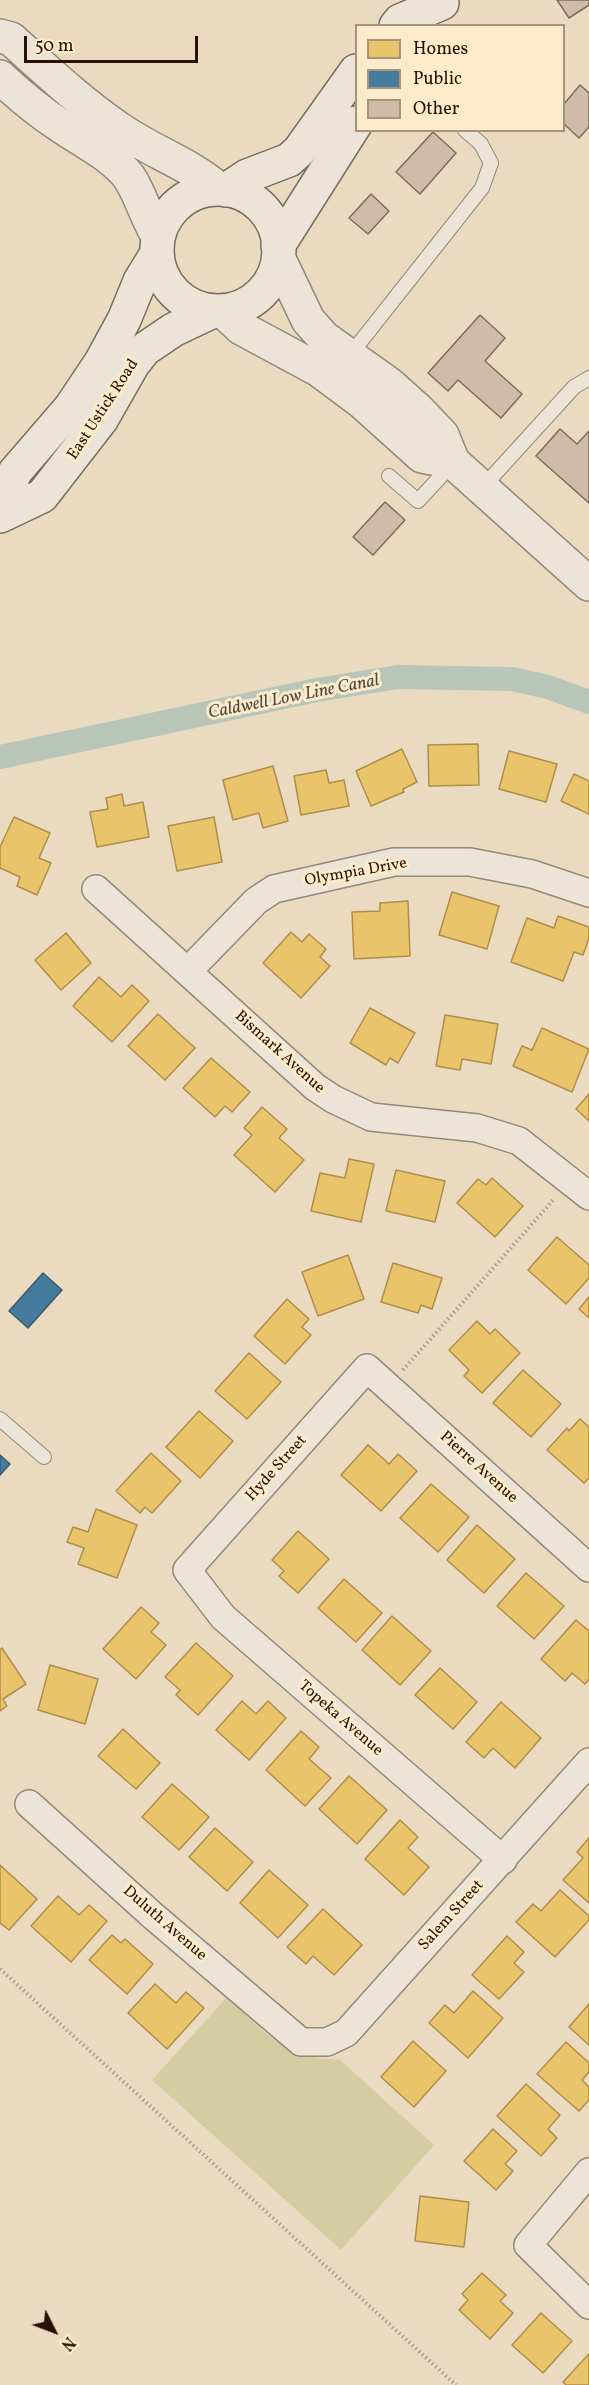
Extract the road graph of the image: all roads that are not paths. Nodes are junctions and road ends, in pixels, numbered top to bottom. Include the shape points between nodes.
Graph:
1 (439, 10) edge
2 (398, 24) edge
3 (0, 36) edge
4 (355, 74) edge
5 (0, 77) edge
6 (355, 126) edge
7 (467, 132) edge
8 (222, 189) junction
9 (157, 245) junction
10 (278, 252) junction
11 (219, 311) junction
12 (350, 355) junction
13 (589, 378) edge
14 (453, 462) junction
15 (389, 476) dead end
16 (482, 488) junction
17 (0, 510) edge
18 (0, 516) edge
19 (589, 584) edge
20 (96, 890) dead end
21 (589, 893) edge
22 (188, 971) junction
23 (580, 1188) edge
24 (367, 1368) joint
25 (0, 1419) edge
26 (44, 1458) dead end
27 (589, 1568) edge
28 (187, 1570) joint
29 (589, 1762) edge
30 (29, 1804) dead end
31 (503, 1860) junction
32 (301, 2042) joint
33 (589, 2172) edge
34 (589, 2305) edge

1 - 2 main road
3 - 8 main road via 11,39 118,129
4 - 8 main road via 289,160
5 - 9 main road via 56,123 113,160 129,177
6 - 10 main road
7 - 12 lane via 481,144 490,163 482,188
8 - 9 main road via 197,192 178,203 165,218
8 - 10 main road via 256,202 270,218 278,237
9 - 11 main road via 161,274 171,291 186,303
9 - 17 main road, East Ustick Road via 101,362 71,407 15,472
10 - 11 main road via 272,279 259,295 243,306
10 - 12 main road via 308,320 324,338
11 - 14 main road via 241,328 319,370 422,456
11 - 18 main road, East Ustick Road via 173,330 145,349 101,420 42,496
12 - 14 main road via 389,384 442,435
13 - 16 lane via 574,387
14 - 15 lane via 418,501
14 - 16 main road
16 - 19 main road
20 - 22 street, Bismark Avenue
21 - 22 street, Olympia Drive via 532,874 470,862 394,862 373,866 274,890 256,901
22 - 23 street, Bismark Avenue via 333,1099 371,1117 477,1128 519,1141
24 - 27 street, Pierre Avenue
24 - 28 street, Hyde Street
25 - 26 lane
28 - 31 street, Topeka Avenue via 223,1617
29 - 31 street, Salem Street
30 - 32 street, Duluth Avenue
31 - 32 street, Salem Street via 346,2033 327,2042
33 - 34 street via 528,2245

